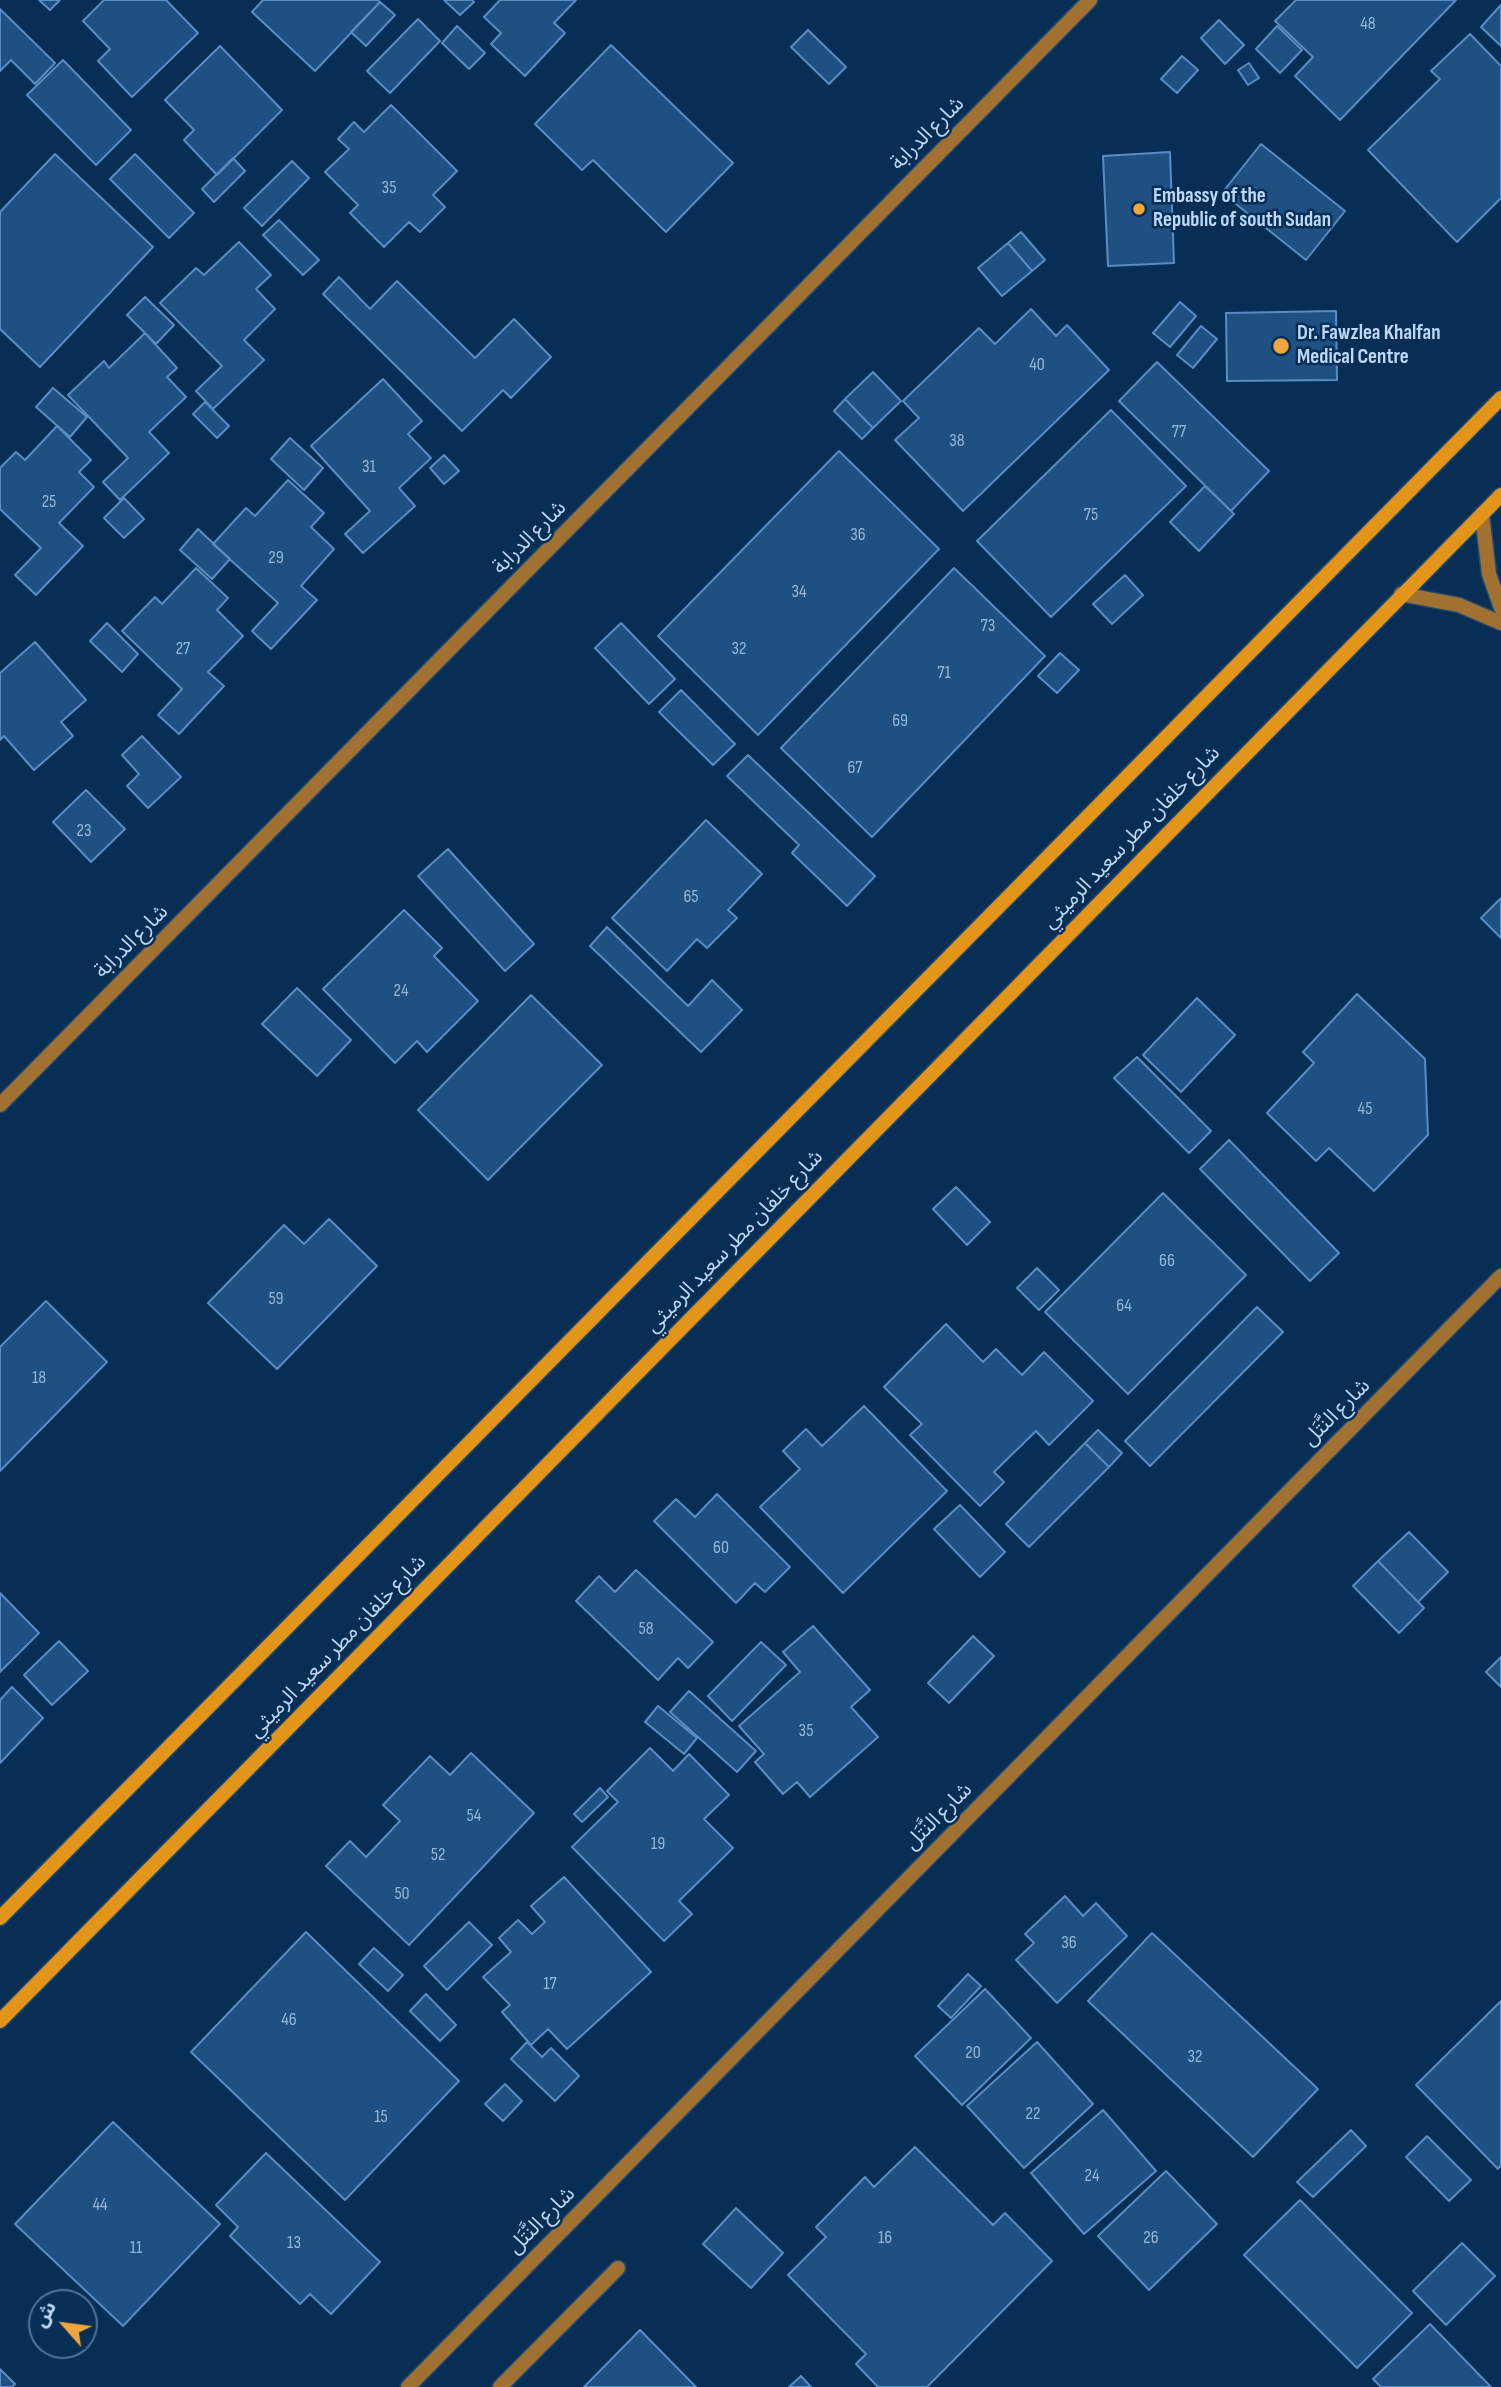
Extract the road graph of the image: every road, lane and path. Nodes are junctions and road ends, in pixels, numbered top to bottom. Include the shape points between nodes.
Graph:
1 (1090, 0) edge
2 (1501, 397) edge
3 (1501, 495) edge
4 (1482, 514) junction
5 (1401, 594) junction
6 (1501, 608) edge
7 (1501, 623) edge
8 (0, 1105) edge
9 (1501, 1276) edge
10 (0, 1918) edge
11 (0, 2021) edge
12 (618, 2268) dead end
13 (412, 2386) edge
14 (500, 2387) edge

1 - 8 street, شارع الدرابة
2 - 10 street
3 - 4 street, شارع خلفان مطر سعيد الرميثي
4 - 5 street, شارع خلفان مطر سعيد الرميثي
4 - 6 street via 1489,574
5 - 7 street via 1459,605
5 - 11 street, شارع خلفان مطر سعيد الرميثي
9 - 13 street, شارع النَّتَل
12 - 14 street

